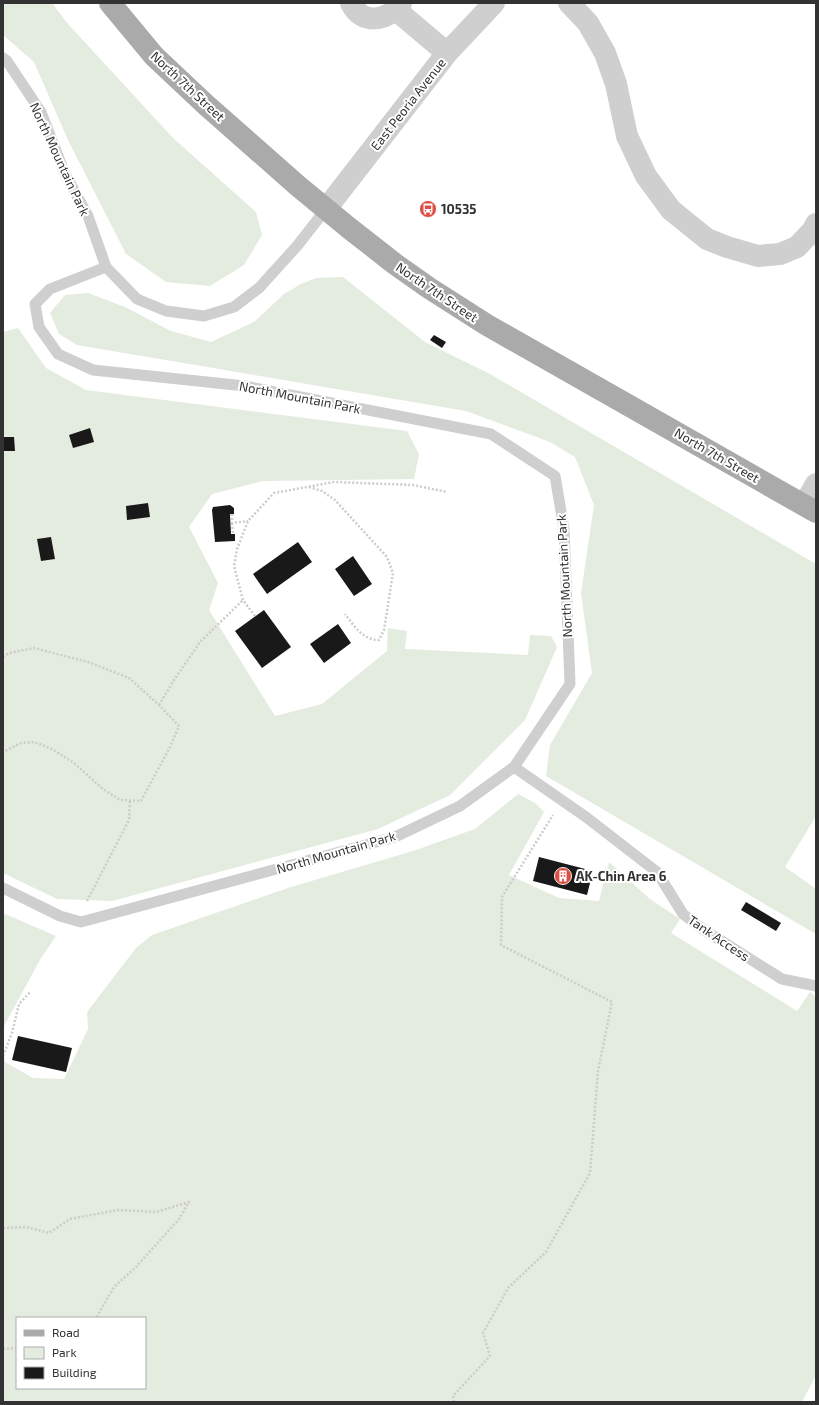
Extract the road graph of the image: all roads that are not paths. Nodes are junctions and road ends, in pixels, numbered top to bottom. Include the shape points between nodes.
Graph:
1 (110, 3) edge
2 (351, 3) edge
3 (494, 3) edge
4 (570, 3) edge
5 (399, 6) edge
6 (447, 53) junction
7 (3, 58) edge
8 (326, 208) junction
9 (816, 224) edge
10 (106, 267) junction
11 (816, 484) edge
12 (810, 508) edge
13 (514, 767) junction
14 (3, 888) edge
15 (816, 986) edge

1 - 8 main road, North 7th Street via 154,56
2 - 5 street via 357,12 372,18 389,15
3 - 6 street, East Peoria Avenue
4 - 9 street via 588,23 605,53 616,84 627,136 646,176 671,210 708,238 727,247 758,256 780,254 797,247
5 - 6 street
6 - 8 street, East Peoria Avenue
7 - 10 lane, North Mountain Park via 41,112 65,174 88,216
8 - 10 lane, North Mountain Park via 297,246 259,288 234,307 204,316 166,311 137,299
8 - 12 main road, North 7th Street via 395,264 488,325
10 - 13 lane, North Mountain Park via 50,289 35,304 39,327 58,354 93,370 245,386 491,434 555,476 564,529 570,684
11 - 12 street
13 - 14 lane, North Mountain Park via 460,806 395,837 81,922 60,916
13 - 15 lane, Tank Access via 586,817 657,872 683,914 701,928 782,979

